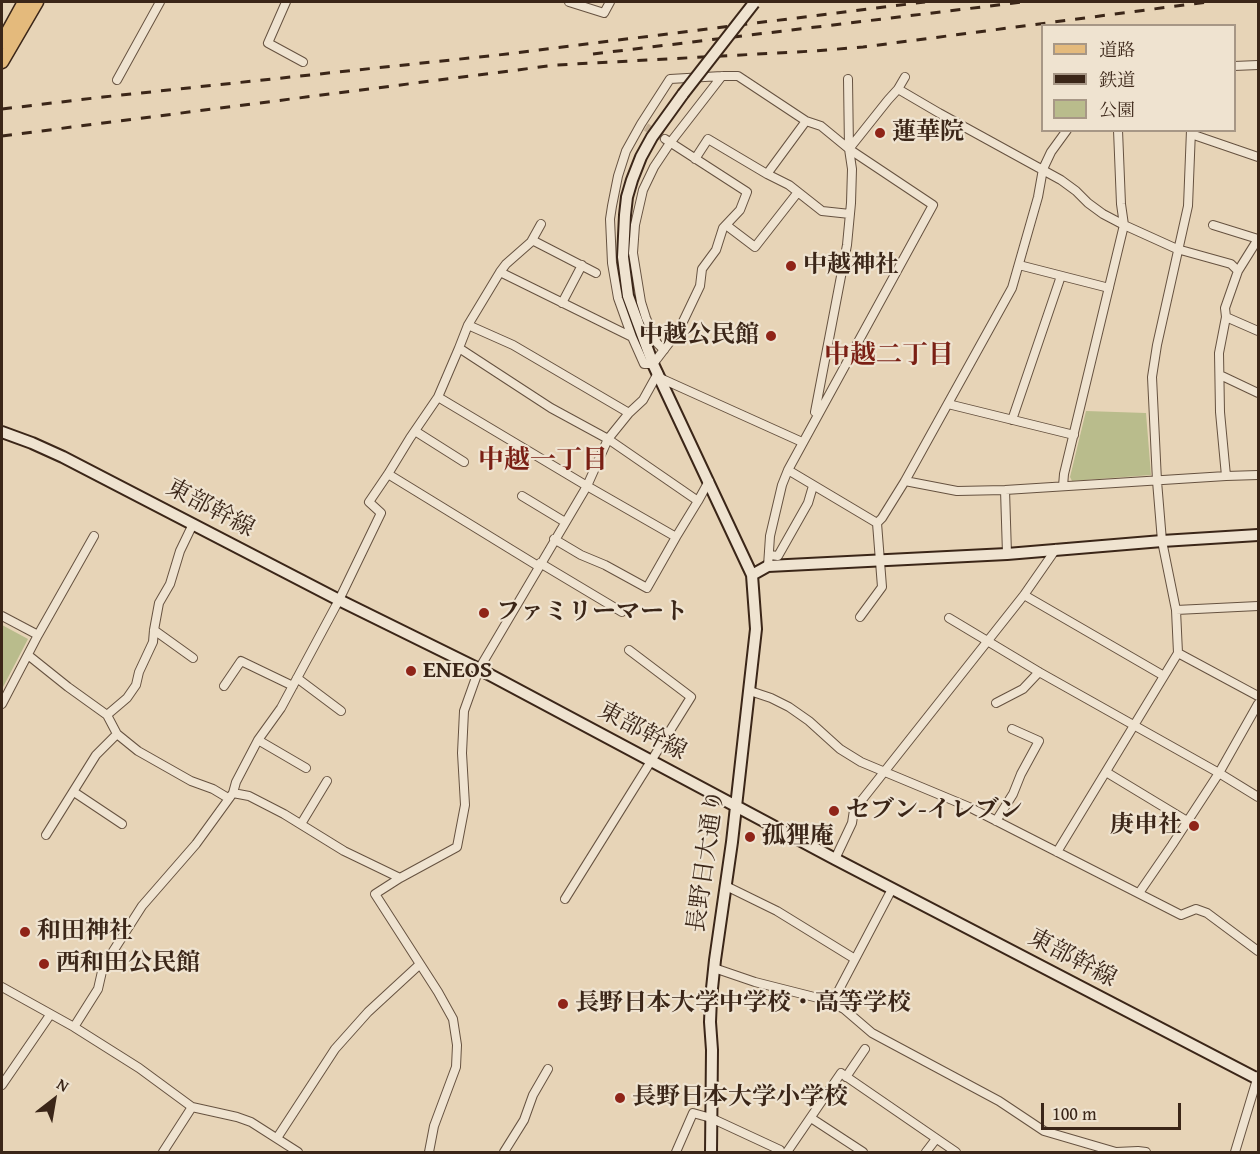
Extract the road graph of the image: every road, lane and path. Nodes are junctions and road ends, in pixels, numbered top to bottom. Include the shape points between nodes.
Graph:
1 (24, 2) edge
2 (37, 2) edge
3 (160, 2) edge
4 (286, 2) edge
5 (569, 2) edge
6 (610, 2) edge
7 (754, 2) edge
8 (2, 42) edge
9 (2, 62) edge
10 (303, 62) dead end
11 (1258, 64) edge
12 (1236, 66) edge
13 (722, 76) junction
14 (905, 77) dead end
15 (848, 79) dead end
16 (117, 80) dead end
17 (898, 90) junction
18 (806, 121) junction
19 (1066, 132) edge
20 (1118, 132) edge
21 (1191, 132) edge
22 (667, 141) junction
23 (849, 149) junction
24 (1258, 156) edge
25 (696, 159) junction
26 (1043, 169) junction
27 (767, 174) junction
28 (798, 192) junction
29 (850, 214) junction
30 (541, 224) dead end
31 (726, 225) junction
32 (1124, 225) junction
33 (1213, 225) dead end
34 (1258, 239) edge
35 (532, 240) junction
36 (1177, 249) junction
37 (1019, 265) junction
38 (582, 266) junction
39 (1238, 271) junction
40 (500, 272) junction
41 (596, 273) dead end
42 (1061, 276) junction
43 (1109, 288) junction
44 (562, 303) junction
45 (1226, 318) junction
46 (468, 325) junction
47 (1258, 331) edge
48 (632, 338) junction
49 (459, 348) junction
50 (664, 350) junction
51 (657, 372) junction
52 (1220, 375) junction
53 (1258, 393) edge
54 (438, 397) junction
55 (948, 404) junction
56 (814, 412) dead end
57 (629, 413) junction
58 (1012, 420) junction
59 (415, 431) junction
60 (2, 432) edge
61 (1074, 435) junction
62 (608, 438) junction
63 (802, 442) junction
64 (464, 462) dead end
65 (788, 470) junction
66 (388, 474) junction
67 (1258, 475) edge
68 (1226, 476) junction
69 (709, 481) junction
70 (905, 481) junction
71 (1157, 481) junction
72 (587, 486) junction
73 (813, 486) junction
74 (1064, 486) junction
75 (1005, 490) junction
76 (522, 496) dead end
77 (698, 501) junction
78 (565, 522) junction
79 (877, 523) junction
80 (193, 524) junction
81 (1258, 535) edge
82 (94, 536) dead end
83 (676, 537) junction
84 (554, 539) junction
85 (1162, 541) junction
86 (1056, 549) junction
87 (1008, 554) junction
88 (769, 560) junction
89 (880, 560) junction
90 (539, 565) junction
91 (752, 575) junction
92 (1024, 595) junction
93 (339, 600) junction
94 (1258, 606) edge
95 (1176, 610) junction
96 (622, 612) dead end
97 (2, 616) edge
98 (860, 617) dead end
99 (949, 618) dead end
100 (154, 630) junction
101 (38, 635) junction
102 (987, 641) junction
103 (629, 650) dead end
104 (1178, 653) junction
105 (28, 655) junction
106 (193, 658) dead end
107 (479, 669) junction
108 (1039, 672) junction
109 (1164, 676) junction
110 (295, 682) junction
111 (224, 686) dead end
112 (750, 691) junction
113 (1258, 696) edge
114 (996, 703) dead end
115 (2, 704) edge
116 (1258, 704) edge
117 (341, 711) dead end
118 (107, 715) junction
119 (1134, 726) junction
120 (1012, 729) dead end
121 (117, 734) junction
122 (258, 740) junction
123 (652, 761) junction
124 (306, 768) dead end
125 (884, 771) junction
126 (1106, 772) junction
127 (1218, 772) junction
128 (327, 781) dead end
129 (74, 792) junction
130 (230, 796) junction
131 (1258, 797) edge
132 (736, 806) junction
133 (1187, 821) junction
134 (996, 822) junction
135 (122, 824) dead end
136 (301, 824) junction
137 (46, 836) dead end
138 (1057, 852) junction
139 (835, 859) junction
140 (400, 878) junction
141 (726, 886) junction
142 (892, 889) junction
143 (1139, 893) junction
144 (565, 899) dead end
145 (1258, 951) edge
146 (855, 959) junction
147 (419, 965) junction
148 (714, 968) junction
149 (2, 987) edge
150 (832, 1004) junction
151 (50, 1016) junction
152 (74, 1028) junction
153 (866, 1049) dead end
154 (548, 1070) dead end
155 (846, 1077) junction
156 (1258, 1078) edge
157 (2, 1085) edge
158 (192, 1107) junction
159 (711, 1118) junction
160 (811, 1118) junction
161 (277, 1138) junction
162 (936, 1139) junction
163 (162, 1152) edge
164 (298, 1152) edge
165 (429, 1152) edge
166 (504, 1152) edge
167 (676, 1152) edge
168 (711, 1152) edge
169 (780, 1152) edge
170 (787, 1152) edge
171 (863, 1152) edge
172 (926, 1152) edge
173 (956, 1152) edge
174 (1146, 1152) edge
175 (1235, 1152) edge

1 - 8 main road
2 - 9 main road
3 - 16 street
4 - 10 street via 268,43
5 - 6 street via 604,13
7 - 51 street, bridge via 652,137 632,180 623,257 628,296
11 - 12 street
13 - 18 street via 738,76
13 - 22 street
13 - 48 street via 670,79 623,159 610,219 612,263 618,298
14 - 17 street
15 - 23 street
17 - 23 street
17 - 26 street
18 - 23 street via 821,126
18 - 27 street
19 - 26 street
20 - 32 street
21 - 24 street
21 - 36 street via 1188,206
22 - 25 street
22 - 50 street via 644,190 633,253 646,318
23 - 29 street
23 - 63 street via 933,205
25 - 27 street via 708,139
25 - 31 street via 747,192 740,210
26 - 32 street
26 - 37 street
27 - 28 street
28 - 29 street via 822,211
28 - 31 street via 755,247
29 - 56 street
30 - 35 street
31 - 50 street via 716,250 702,269 700,286 679,330
32 - 36 street
32 - 43 street
33 - 34 street
34 - 39 street
35 - 38 street
35 - 40 street
36 - 39 street via 1231,264
36 - 71 street via 1152,377
37 - 42 street
37 - 55 street via 1012,288
38 - 41 street
38 - 44 street
39 - 45 street via 1225,308
40 - 44 street
40 - 46 street
42 - 43 street
42 - 58 street
43 - 61 street
44 - 48 street
45 - 47 street
45 - 52 street via 1219,353
46 - 49 street
46 - 57 street via 513,345
48 - 51 street via 644,364
49 - 54 street
49 - 62 street via 551,408
50 - 51 street
51 - 57 street via 643,400
51 - 63 street
51 - 69 street
52 - 53 street
52 - 68 street
54 - 59 street
54 - 72 street
55 - 58 street
55 - 70 street
57 - 62 street
58 - 61 street
59 - 64 street
59 - 66 street
60 - 80 street, 東部幹線 via 63,457
61 - 74 street
62 - 72 street
62 - 77 street
63 - 65 street
65 - 73 street
65 - 88 street via 770,536
66 - 90 street
66 - 93 street via 369,502 381,513
67 - 68 street
68 - 71 street
69 - 77 street
69 - 91 street
70 - 75 street via 957,491
70 - 79 street
71 - 74 street
71 - 85 street
72 - 78 street
72 - 83 street
73 - 79 street
73 - 88 street via 808,503 778,556
74 - 75 street
75 - 87 street
76 - 78 street
77 - 83 street
78 - 84 street
79 - 89 street
80 - 93 street, 東部幹線
80 - 100 street via 159,603
81 - 85 street
82 - 101 street
83 - 84 street via 647,588
84 - 90 street
85 - 86 street
85 - 95 street
86 - 87 street
86 - 92 street
87 - 89 street
88 - 89 street
88 - 91 street
89 - 98 street via 882,587
90 - 96 street
90 - 107 street
91 - 112 street, 長野日大通り via 756,629
92 - 102 street
92 - 109 street
93 - 107 street, 東部幹線
93 - 110 street
94 - 95 street
95 - 104 street
97 - 101 street
99 - 102 street
100 - 106 street
100 - 118 street via 136,685
101 - 105 street
102 - 108 street
102 - 125 street
103 - 123 street via 691,697
104 - 109 street
104 - 113 street
105 - 115 street
105 - 118 street
107 - 123 street, 東部幹線
107 - 140 street via 464,711 465,805 457,847
108 - 114 street via 1023,689
108 - 119 street
109 - 119 street
110 - 111 street via 241,661
110 - 117 street
110 - 122 street
112 - 125 street via 789,707 840,749
112 - 132 street, 長野日大通り
116 - 127 street
118 - 121 street
119 - 126 street
119 - 127 street
120 - 134 street via 1040,741
121 - 129 street via 96,755
121 - 130 street via 138,751 191,781
122 - 124 street
122 - 130 street
123 - 132 street, 東部幹線
123 - 144 street
125 - 134 street
125 - 139 street via 854,810
126 - 133 street
126 - 138 street
127 - 131 street
127 - 133 street
128 - 136 street
129 - 135 street
129 - 137 street
130 - 136 street via 249,796
130 - 152 street via 196,844 142,906 102,968 98,989
132 - 139 street, 東部幹線
132 - 141 street, 長野日大通り
133 - 143 street
134 - 138 street
136 - 140 street via 344,851
138 - 143 street
139 - 142 street, 東部幹線
140 - 147 street via 375,894
141 - 146 street via 777,911
141 - 148 street, 長野日大通り
142 - 146 street
142 - 156 street, 東部幹線
143 - 145 street via 1181,915 1196,909 1207,913
146 - 150 street
147 - 161 street via 335,1049
147 - 165 street via 453,1019 457,1045 456,1067 434,1126
148 - 150 street
148 - 159 street, 長野日大通り
149 - 151 street
150 - 174 street via 872,1033 999,1101 1044,1131 1116,1152
151 - 152 street
151 - 157 street
152 - 158 street
153 - 155 street
154 - 166 street
155 - 160 street via 842,1074
155 - 162 street
156 - 175 street
158 - 161 street via 251,1122
158 - 163 street
159 - 167 street via 693,1113
159 - 168 street, 長野日大通り
159 - 169 street
160 - 170 street
160 - 171 street
161 - 164 street
162 - 172 street
162 - 173 street

